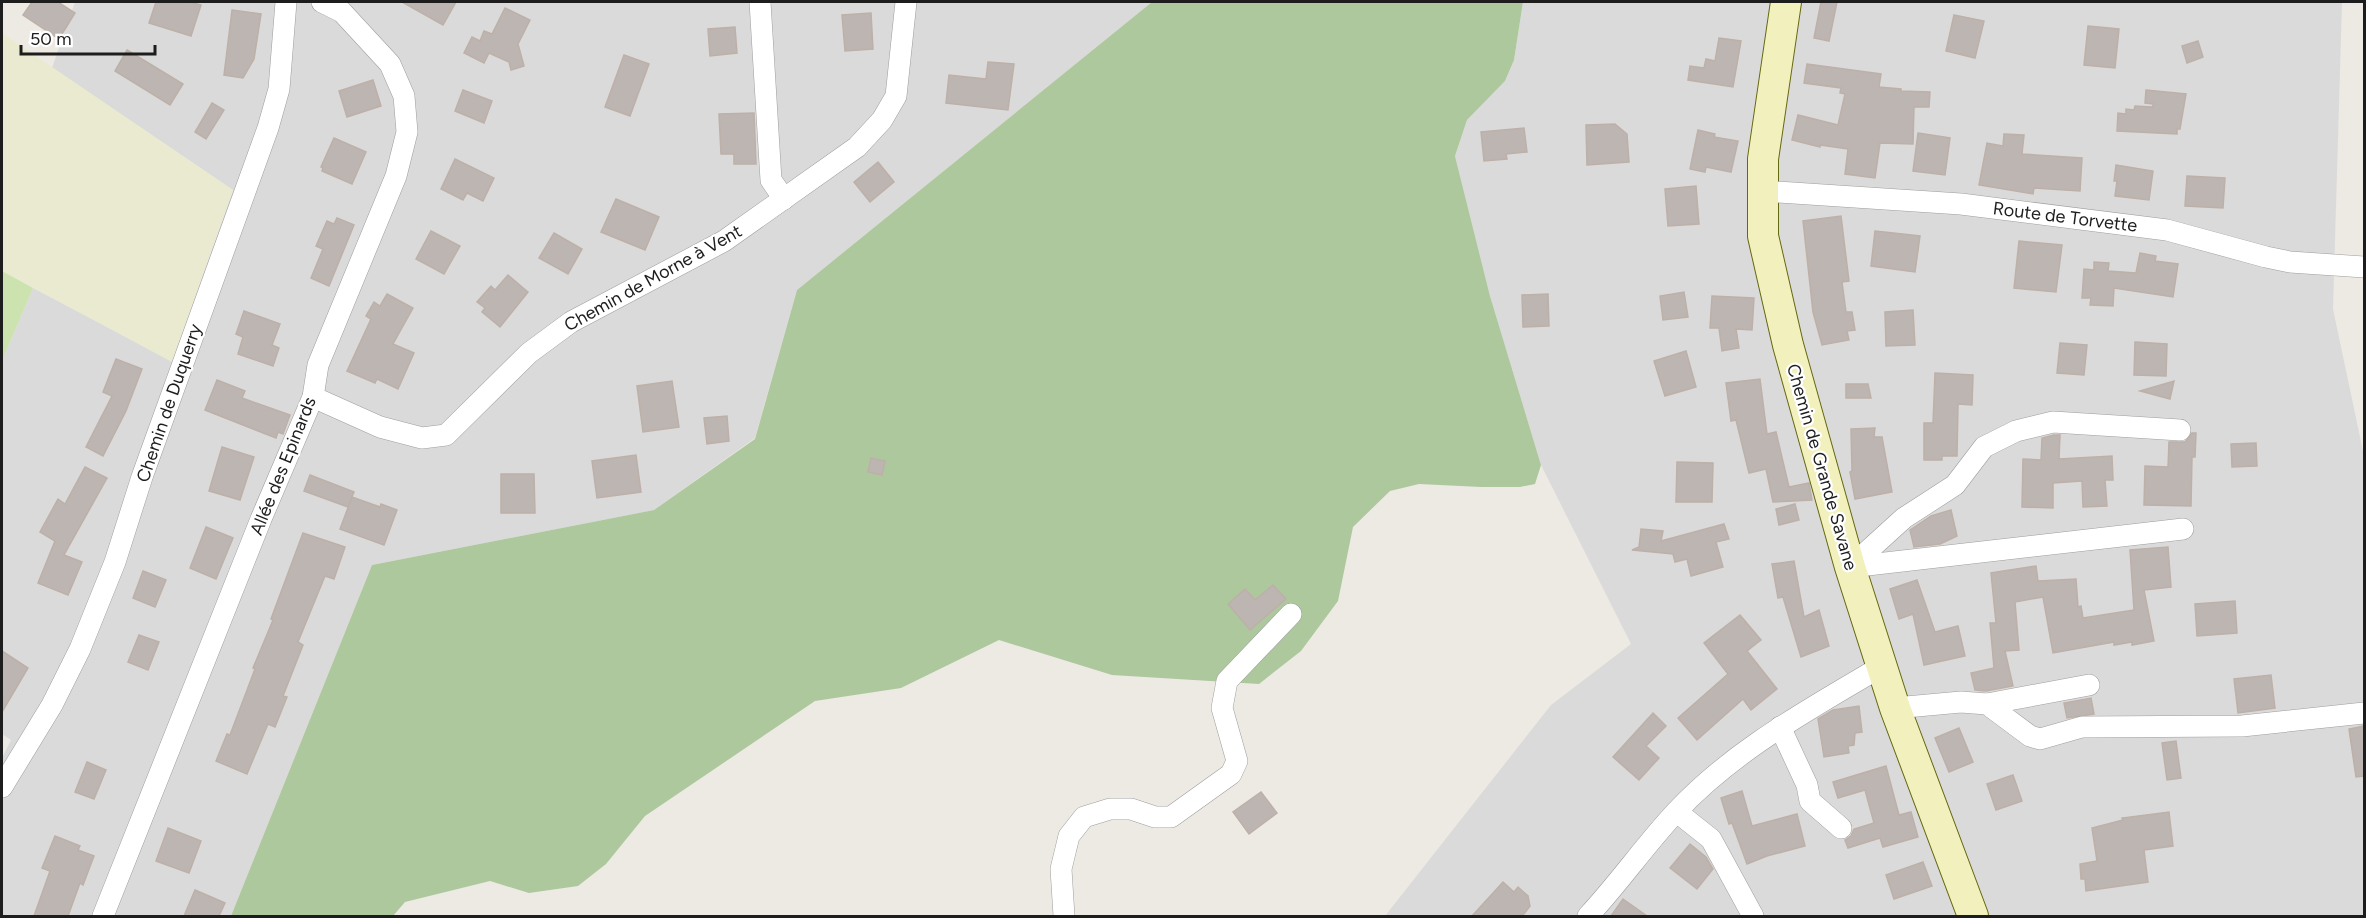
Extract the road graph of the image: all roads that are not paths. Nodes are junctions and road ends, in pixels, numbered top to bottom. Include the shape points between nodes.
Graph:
1 (286, 2) edge
2 (322, 2) edge
3 (760, 2) edge
4 (906, 2) edge
5 (1786, 2) edge
6 (1762, 191) junction
7 (784, 199) junction
8 (2364, 267) edge
9 (313, 398) junction
10 (2180, 430) dead end
11 (2183, 530) dead end
12 (1850, 567) junction
13 (1291, 614) dead end
14 (1882, 668) junction
15 (2089, 685) dead end
16 (1987, 704) junction
17 (1895, 708) junction
18 (2364, 713) edge
19 (1780, 727) junction
20 (2, 787) edge
21 (1677, 812) junction
22 (1841, 828) dead end
23 (103, 916) edge
24 (1064, 916) edge
25 (1588, 916) edge
26 (1753, 916) edge
27 (1973, 916) edge

1 - 20 street, Chemin de Duquerry via 279,89 268,128 115,562 80,649 52,705
2 - 9 street, Allée des Epinards via 342,12 390,64 404,96 407,132 396,176 318,365
3 - 7 street via 771,180
4 - 7 street, Chemin de Morne à Vent via 896,96 882,120 857,147
5 - 6 street, Chemin de Grande Savane via 1763,159
6 - 8 street, Route de Torvette via 1961,204 2168,230 2290,262
6 - 12 street, Chemin de Grande Savane via 1764,237 1788,345
7 - 9 street, Chemin de Morne à Vent via 724,242 571,322 530,353 446,435 422,438 380,427
9 - 23 street, Allée des Epinards
10 - 12 street via 2053,422 2016,431 1984,447 1955,485 1904,519
11 - 12 street
12 - 14 street, Chemin de Grande Savane
13 - 24 street via 1227,681 1222,708 1237,761 1231,774 1172,817 1110,809 1084,818 1070,836 1061,869
14 - 17 street, Chemin de Grande Savane
14 - 19 street
15 - 16 street
16 - 17 street via 1961,702
16 - 18 street via 2030,736 2040,739 2082,727 2242,726
17 - 27 street, Chemin de Grande Savane
19 - 21 street via 1728,764
19 - 22 street via 1807,784 1810,801
21 - 25 street
21 - 26 street via 1711,839

